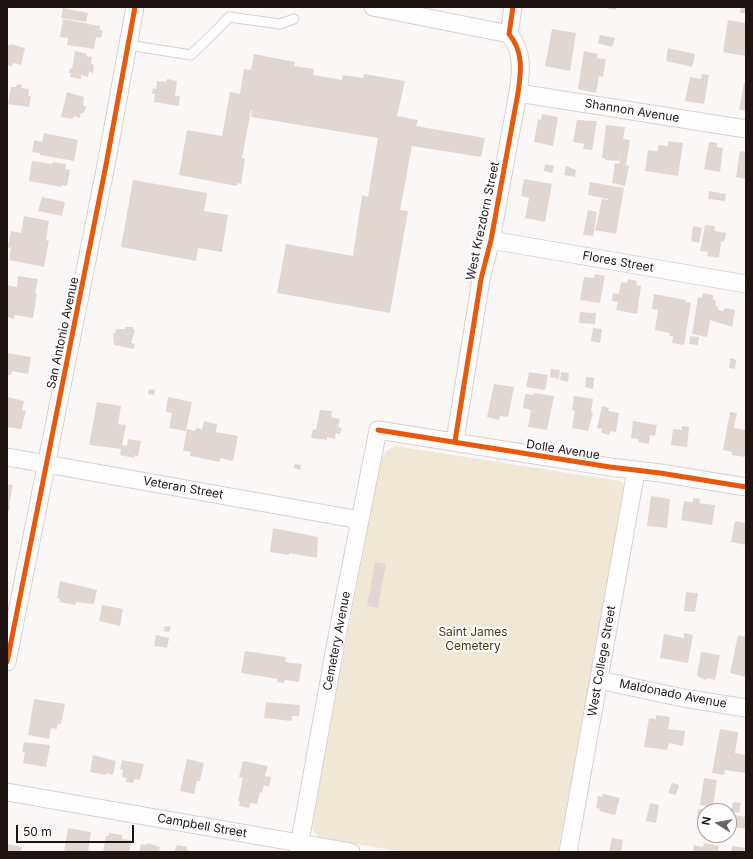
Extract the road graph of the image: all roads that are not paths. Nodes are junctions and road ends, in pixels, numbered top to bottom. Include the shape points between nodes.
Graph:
1 (135, 7) edge
2 (373, 7) edge
3 (513, 7) edge
4 (294, 19) dead end
5 (509, 34) junction
6 (128, 45) junction
7 (518, 94) junction
8 (746, 129) edge
9 (491, 240) junction
10 (746, 284) edge
11 (378, 430) joint
12 (455, 441) junction
13 (7, 457) edge
14 (46, 464) junction
15 (636, 471) junction
16 (746, 487) edge
17 (360, 520) junction
18 (7, 662) edge
19 (599, 680) junction
20 (746, 708) edge
21 (7, 792) edge
22 (298, 847) edge
23 (351, 852) edge
24 (568, 852) edge

1 - 6 street, San Antonio Avenue
2 - 5 street
3 - 5 street
4 - 6 lane via 280,24 229,16 216,33 191,54
5 - 7 street, West Krezdorn Street via 519,51 521,62
6 - 14 street, San Antonio Avenue
7 - 8 street, Shannon Avenue
7 - 9 street, West Krezdorn Street
9 - 10 street, Flores Street
9 - 12 street, West Krezdorn Street via 481,279
11 - 12 street, Dolle Avenue
11 - 17 street, Cemetery Avenue
12 - 15 street, Dolle Avenue
13 - 14 street, Veteran Street
14 - 17 street, Veteran Street
14 - 18 street, San Antonio Avenue
15 - 16 street, Dolle Avenue
15 - 19 street, West College Street
17 - 22 street, Cemetery Avenue
19 - 20 street, Maldonado Avenue
19 - 24 street, West College Street
21 - 22 street, Campbell Street
22 - 23 street, Campbell Street

